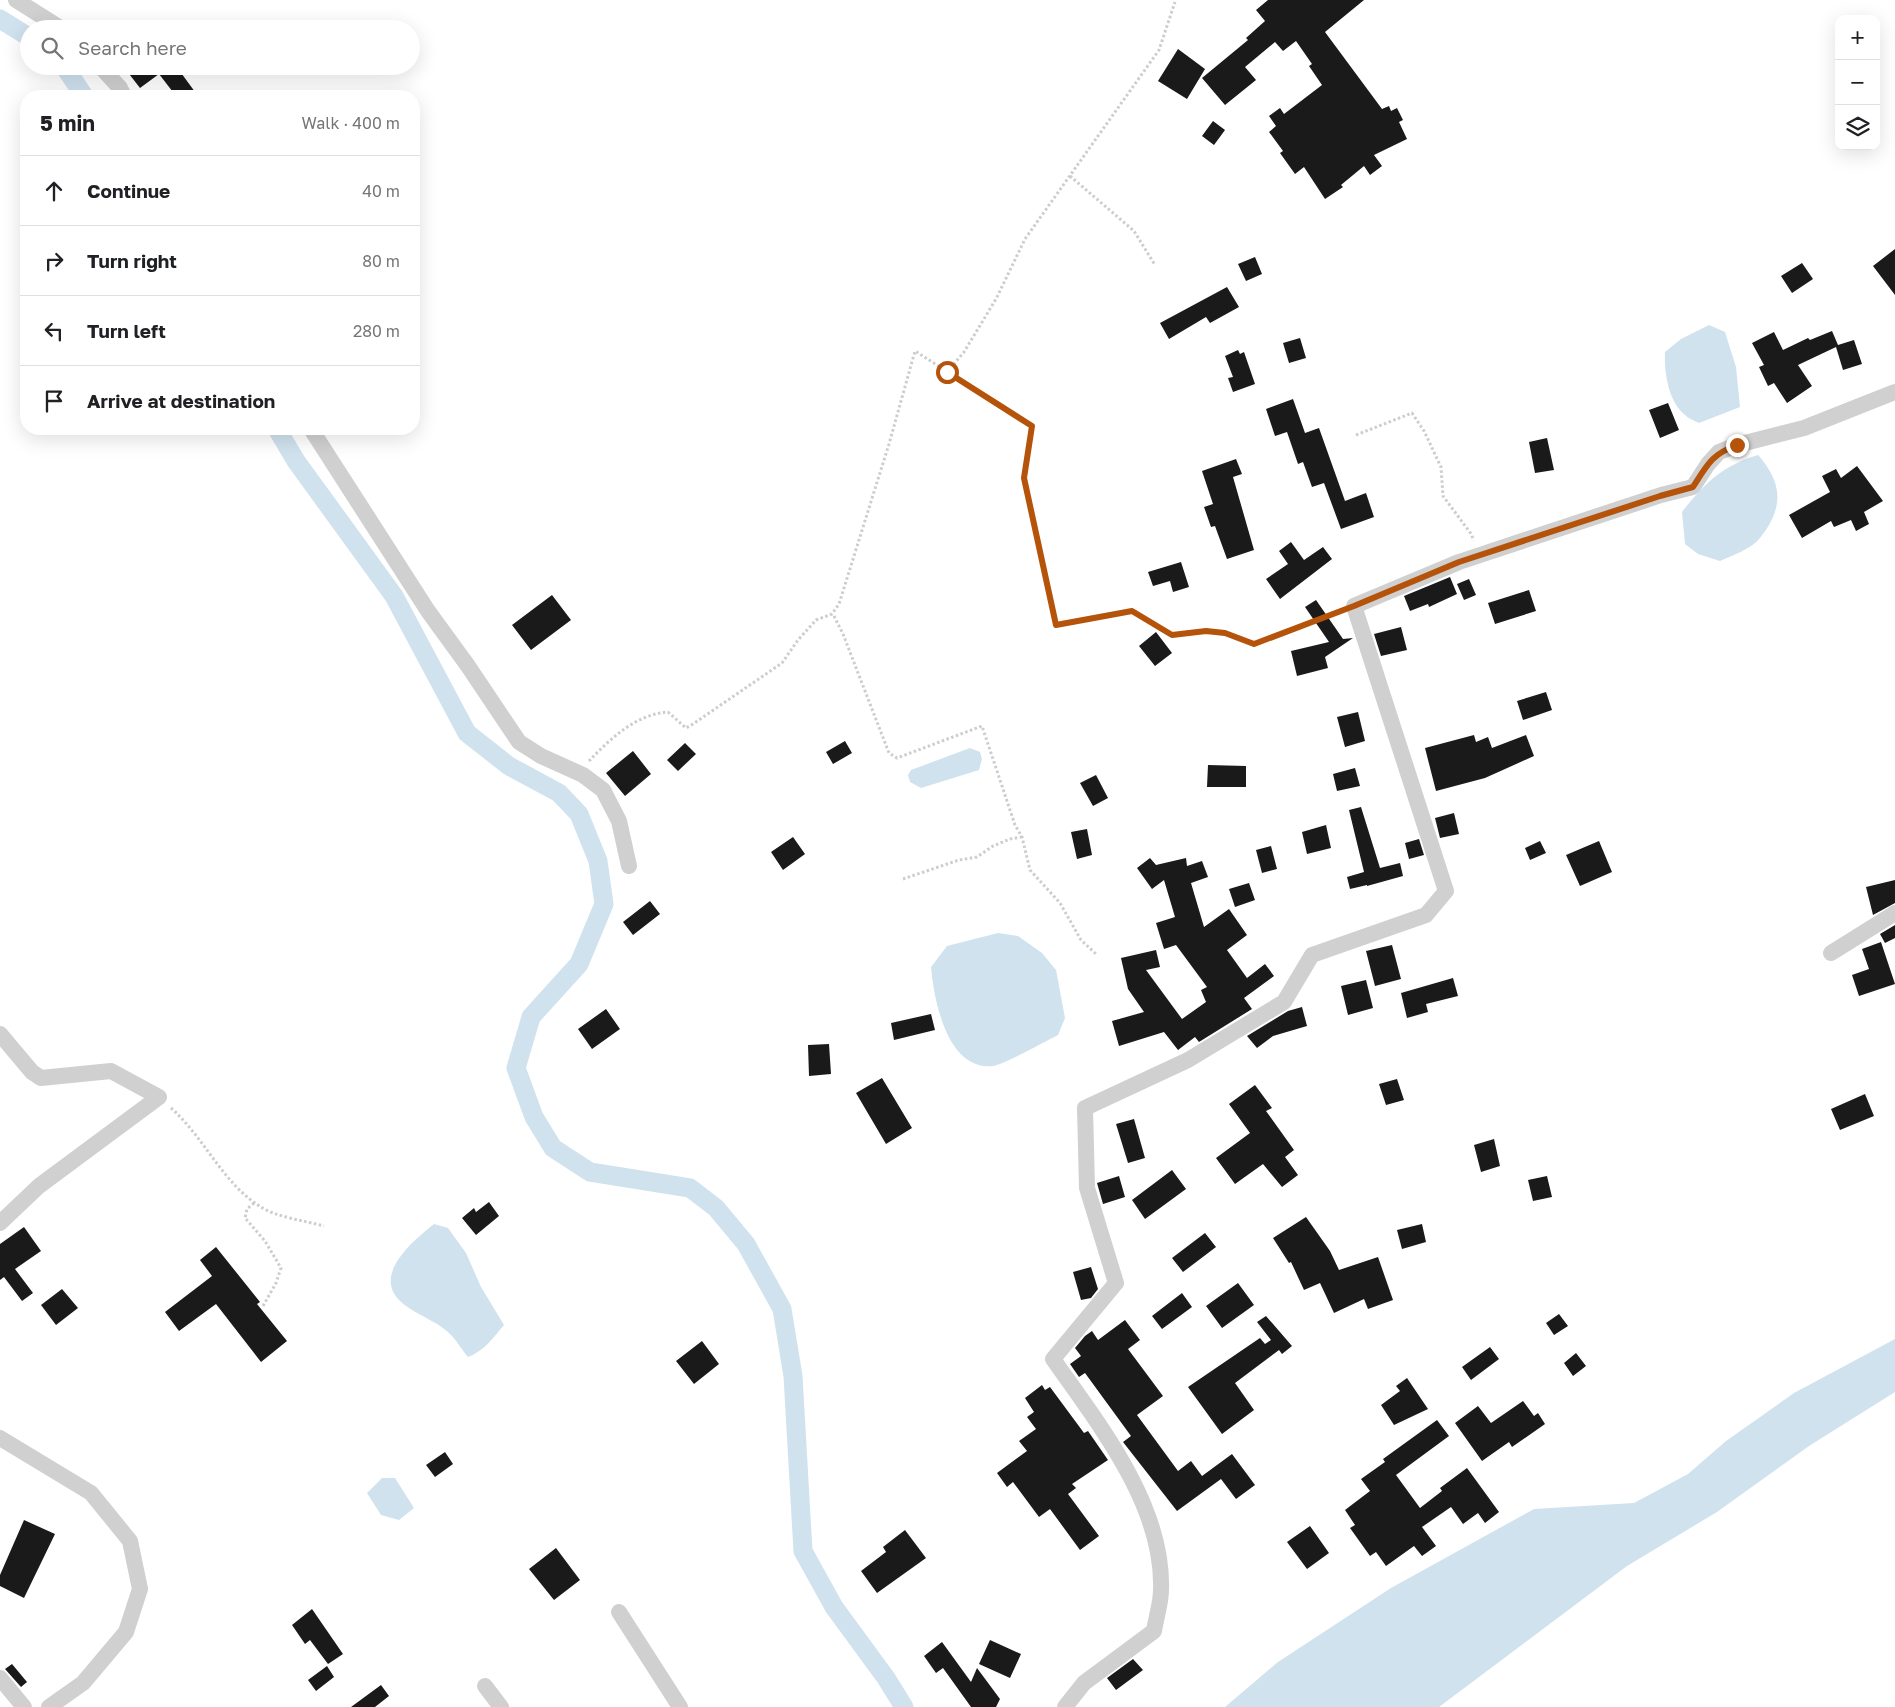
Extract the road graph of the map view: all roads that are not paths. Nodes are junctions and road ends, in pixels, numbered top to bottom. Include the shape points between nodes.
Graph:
1 (16, 0) edge
2 (48, 20) edge
3 (108, 75) edge
4 (121, 90) edge
5 (1895, 392) edge
6 (314, 435) edge
7 (629, 866) dead end
8 (1895, 914) edge
9 (1830, 953) dead end
10 (0, 1034) edge
11 (0, 1223) edge
12 (0, 1438) edge
13 (619, 1612) dead end
14 (0, 1678) edge
15 (485, 1686) dead end
16 (24, 1707) edge
17 (49, 1707) edge
18 (501, 1707) edge
19 (680, 1707) edge
20 (1065, 1707) edge

1 - 2 street
3 - 4 street
5 - 20 street via 1804,428 1719,452 1693,487 1476,557 1354,606 1446,891 1426,915 1312,955 1284,1002 1188,1060 1084,1108 1086,1188 1116,1283 1053,1359 1121,1457 1155,1534 1161,1590 1154,1631 1084,1684
6 - 7 street via 422,603 519,742 541,756 578,772 603,790 619,821
8 - 9 street
10 - 11 street via 41,1078 111,1071 159,1097 39,1186
12 - 17 street via 91,1492 130,1541 140,1588 126,1632 83,1683
13 - 19 street
14 - 16 street
15 - 18 street

